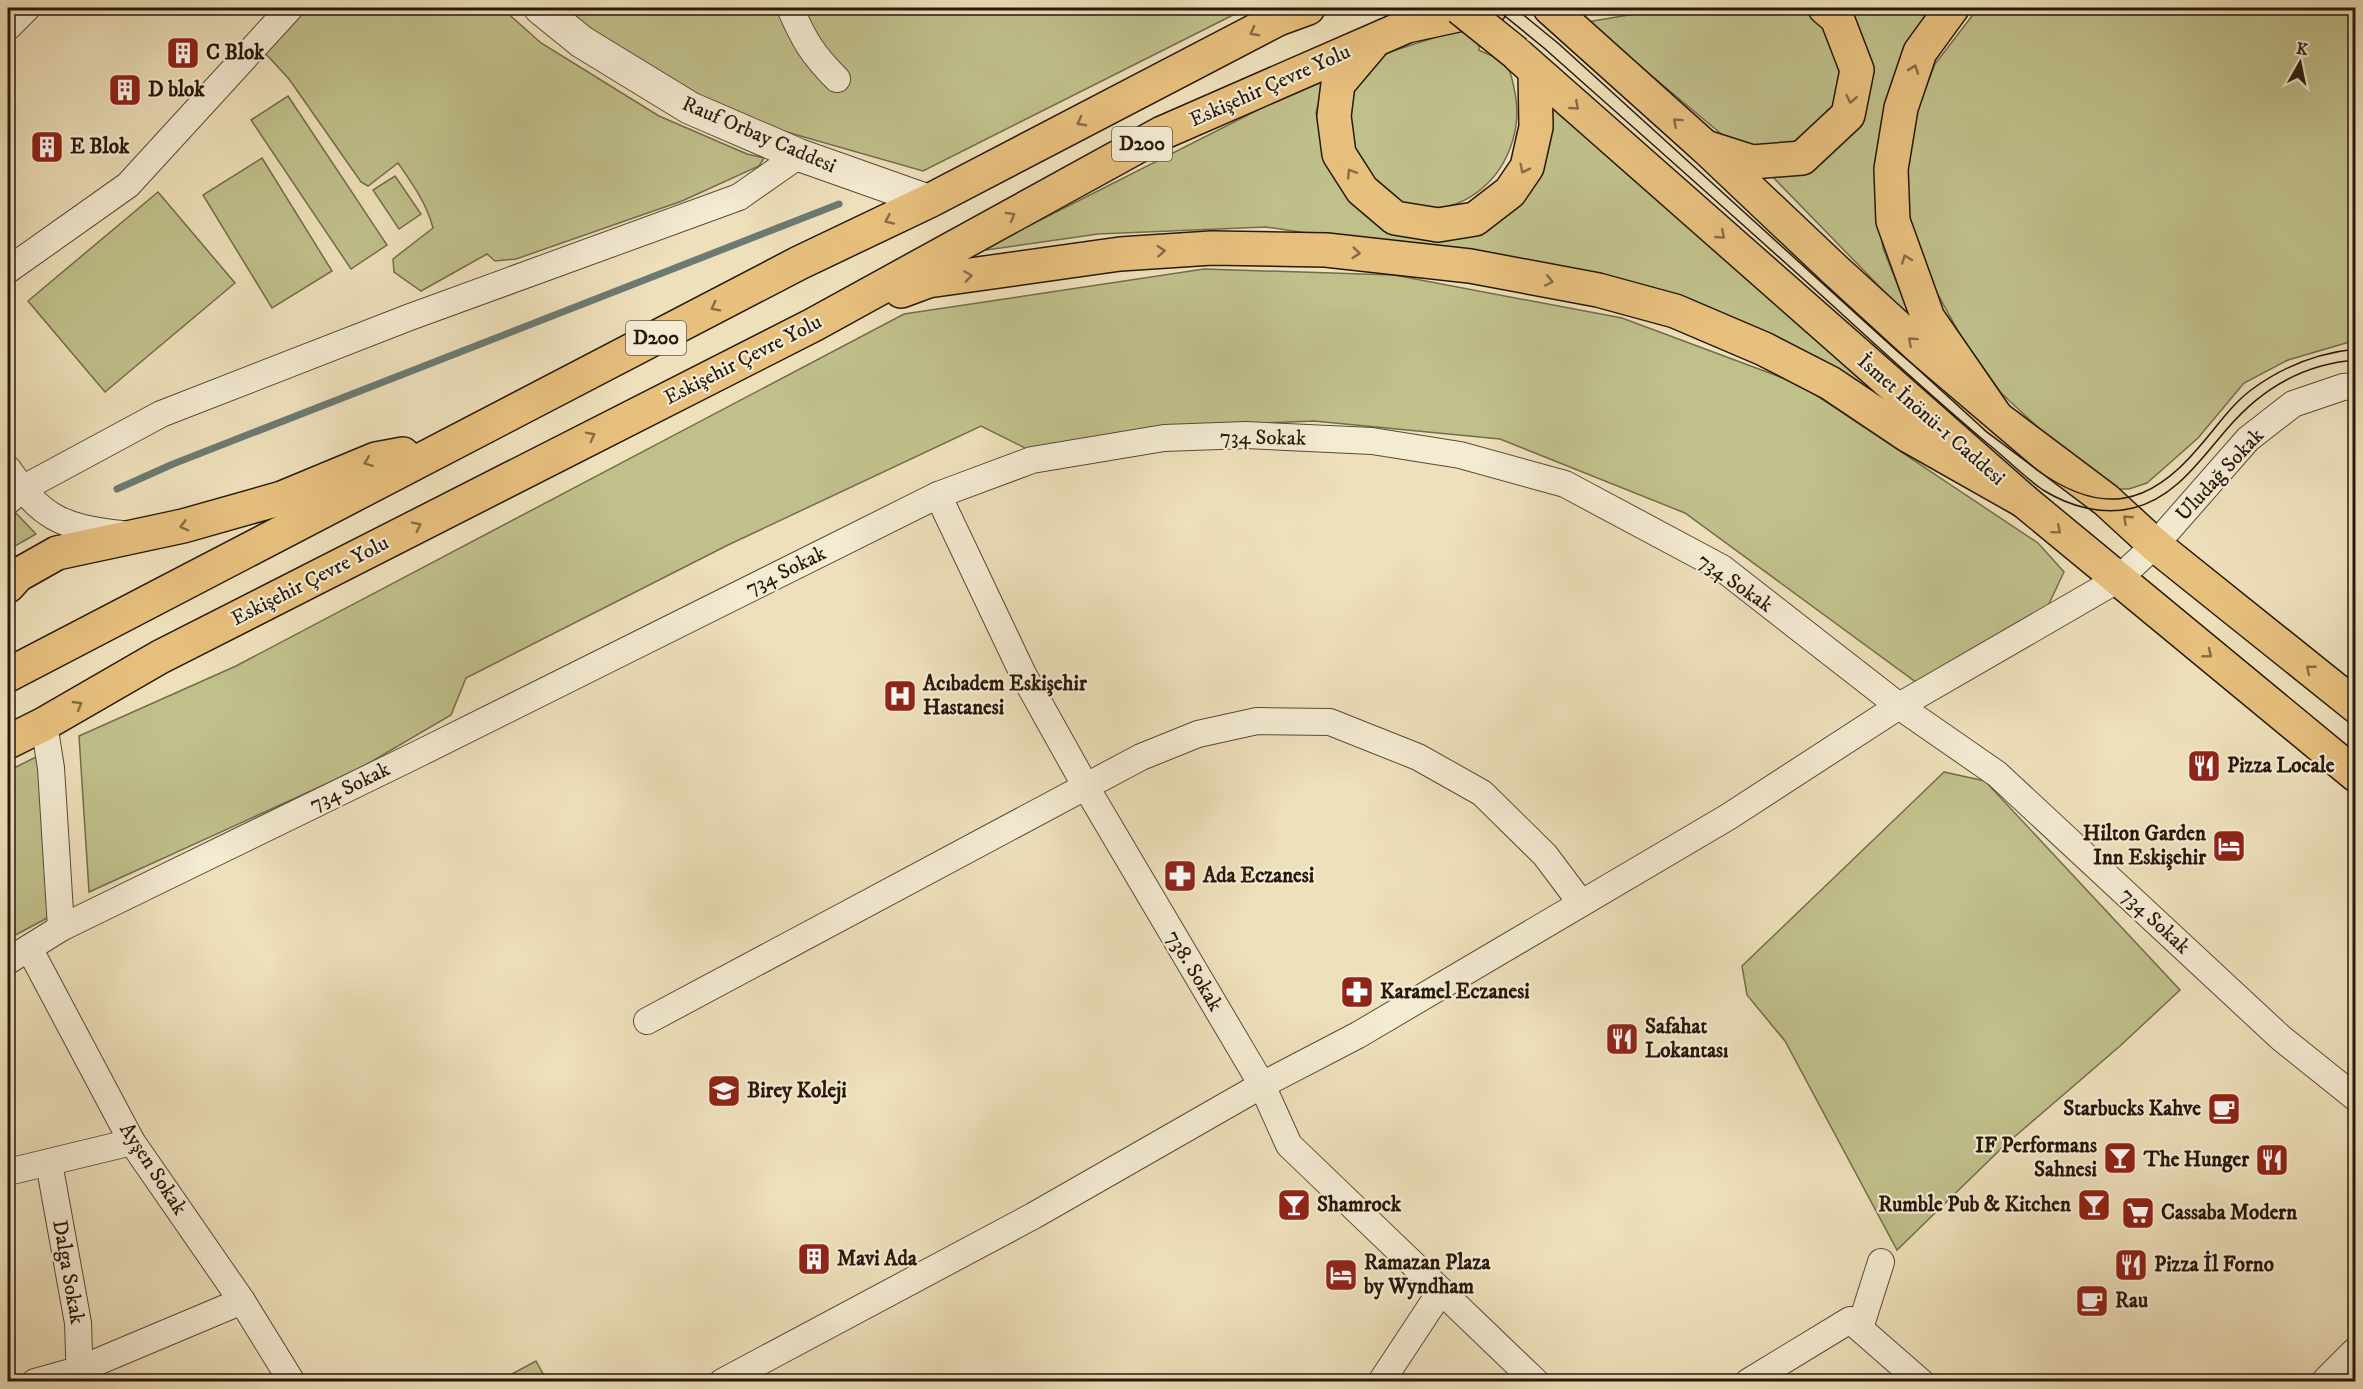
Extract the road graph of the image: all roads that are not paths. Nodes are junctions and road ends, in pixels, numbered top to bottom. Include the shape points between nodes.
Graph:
1 (27, 8) edge
2 (290, 8) edge
3 (540, 8) edge
4 (790, 8) edge
5 (1308, 8) edge
6 (1460, 8) edge
7 (1490, 8) edge
8 (1825, 8) edge
9 (1952, 8) edge
10 (1559, 15) edge
11 (8, 27) edge
12 (1376, 39) junction
13 (1525, 62) junction
14 (837, 79) dead end
15 (1705, 147) junction
16 (799, 155) junction
17 (929, 201) junction
18 (8, 270) edge
19 (813, 325) junction
20 (2355, 386) edge
21 (1997, 418) junction
22 (446, 447) junction
23 (12, 486) edge
24 (938, 495) junction
25 (2024, 501) junction
26 (140, 536) junction
27 (2155, 545) junction
28 (2117, 580) junction
29 (8, 586) edge
30 (8, 675) edge
31 (1899, 706) junction
32 (2355, 706) edge
33 (44, 724) junction
34 (8, 742) edge
35 (2355, 776) edge
36 (1086, 787) junction
37 (1581, 903) junction
38 (61, 928) junction
39 (29, 948) junction
40 (8, 961) edge
41 (646, 1021) dead end
42 (1262, 1085) junction
43 (2355, 1098) edge
44 (132, 1142) junction
45 (49, 1163) junction
46 (8, 1172) edge
47 (1881, 1262) dead end
48 (1441, 1291) junction
49 (242, 1300) junction
50 (1860, 1328) junction
51 (2355, 1354) edge
52 (79, 1376) edge
53 (35, 1382) edge
54 (292, 1382) edge
55 (722, 1382) edge
56 (1381, 1382) edge
57 (1536, 1382) edge
58 (1748, 1382) edge
59 (1921, 1382) edge
60 (2328, 1382) edge

1 - 11 street
2 - 18 street via 128,184
3 - 16 street, Rauf Orbay Caddesi via 582,42 690,108
4 - 14 street via 814,56
5 -> 17 main road, D200 via 1278,19
6 - 13 main road, İsmet İnönü-1 Caddesi, bridge
7 - 12 main road, Eskişehir Çevre Yolu / D200 via 1407,26
8 -> 15 main road via 1836,18 1857,70 1848,115 1802,158 1752,162
21 -> 9 main road via 1928,318 1893,221 1891,169 1901,108 1920,52
15 -> 10 main road
13 -> 12 main road via 1536,127 1527,167 1510,192 1475,219 1438,225 1395,218 1362,190 1339,154 1334,116 1338,84
19 -> 12 main road, Eskişehir Çevre Yolu / D200 via 1162,133
13 -> 25 main road, İsmet İnönü-1 Caddesi
21 -> 15 main road
16 - 17 street, Rauf Orbay Caddesi
16 - 23 street via 739,196 410,317 162,414
17 -> 22 main road, D200 via 799,263
19 -> 25 main road via 928,281 1120,254 1212,248 1326,250 1470,266 1598,290 1675,311 1764,349 1830,383 1909,436
33 -> 19 main road, Eskişehir Çevre Yolu / D200 via 160,657
20 - 27 street, Uludağ Sokak via 2293,404 2248,438
27 -> 21 main road via 2106,500
22 -> 26 main road via 376,459 282,498
22 - 30 main road, D200
23 - 26 street via 52,517 87,530
24 - 31 street, 734 Sokak via 1032,460 1164,438 1246,435 1372,441 1460,455 1565,484 1722,568
24 - 36 street, 738. Sokak via 1023,674
24 - 38 street, 734 Sokak
25 -> 28 main road, İsmet İnönü-1 Caddesi
26 - 29 main road via 57,553 18,574
27 - 28 street, Uludağ Sokak
32 -> 27 main road
28 - 31 street, Uludağ Sokak
28 -> 35 main road, İsmet İnönü-1 Caddesi
31 - 37 street, Uludağ Sokak via 1728,817
31 - 43 street, 734 Sokak via 1997,774 2281,1038
33 - 34 main road, Eskişehir Çevre Yolu / D200
33 - 38 street via 51,768
36 - 37 street via 1141,757 1198,734 1257,721 1330,723 1418,757 1482,793 1545,855
36 - 41 street
36 - 42 street, 738. Sokak
37 - 42 street, Uludağ Sokak via 1358,1035
38 - 39 street, 734 Sokak
39 - 40 street, 734 Sokak
39 - 44 street, Ayşen Sokak
42 - 48 street, 738. Sokak via 1289,1145
42 - 55 street, Uludağ Sokak via 1033,1215
44 - 45 street
44 - 49 street, Ayşen Sokak
45 - 46 street
45 - 52 street, Dalga Sokak via 78,1323
47 - 50 street
48 - 56 street
48 - 57 street, 738. Sokak
49 - 52 street
49 - 54 street, Ayşen Sokak
50 - 58 street via 1850,1320
50 - 59 street
51 - 60 street
52 - 53 street

